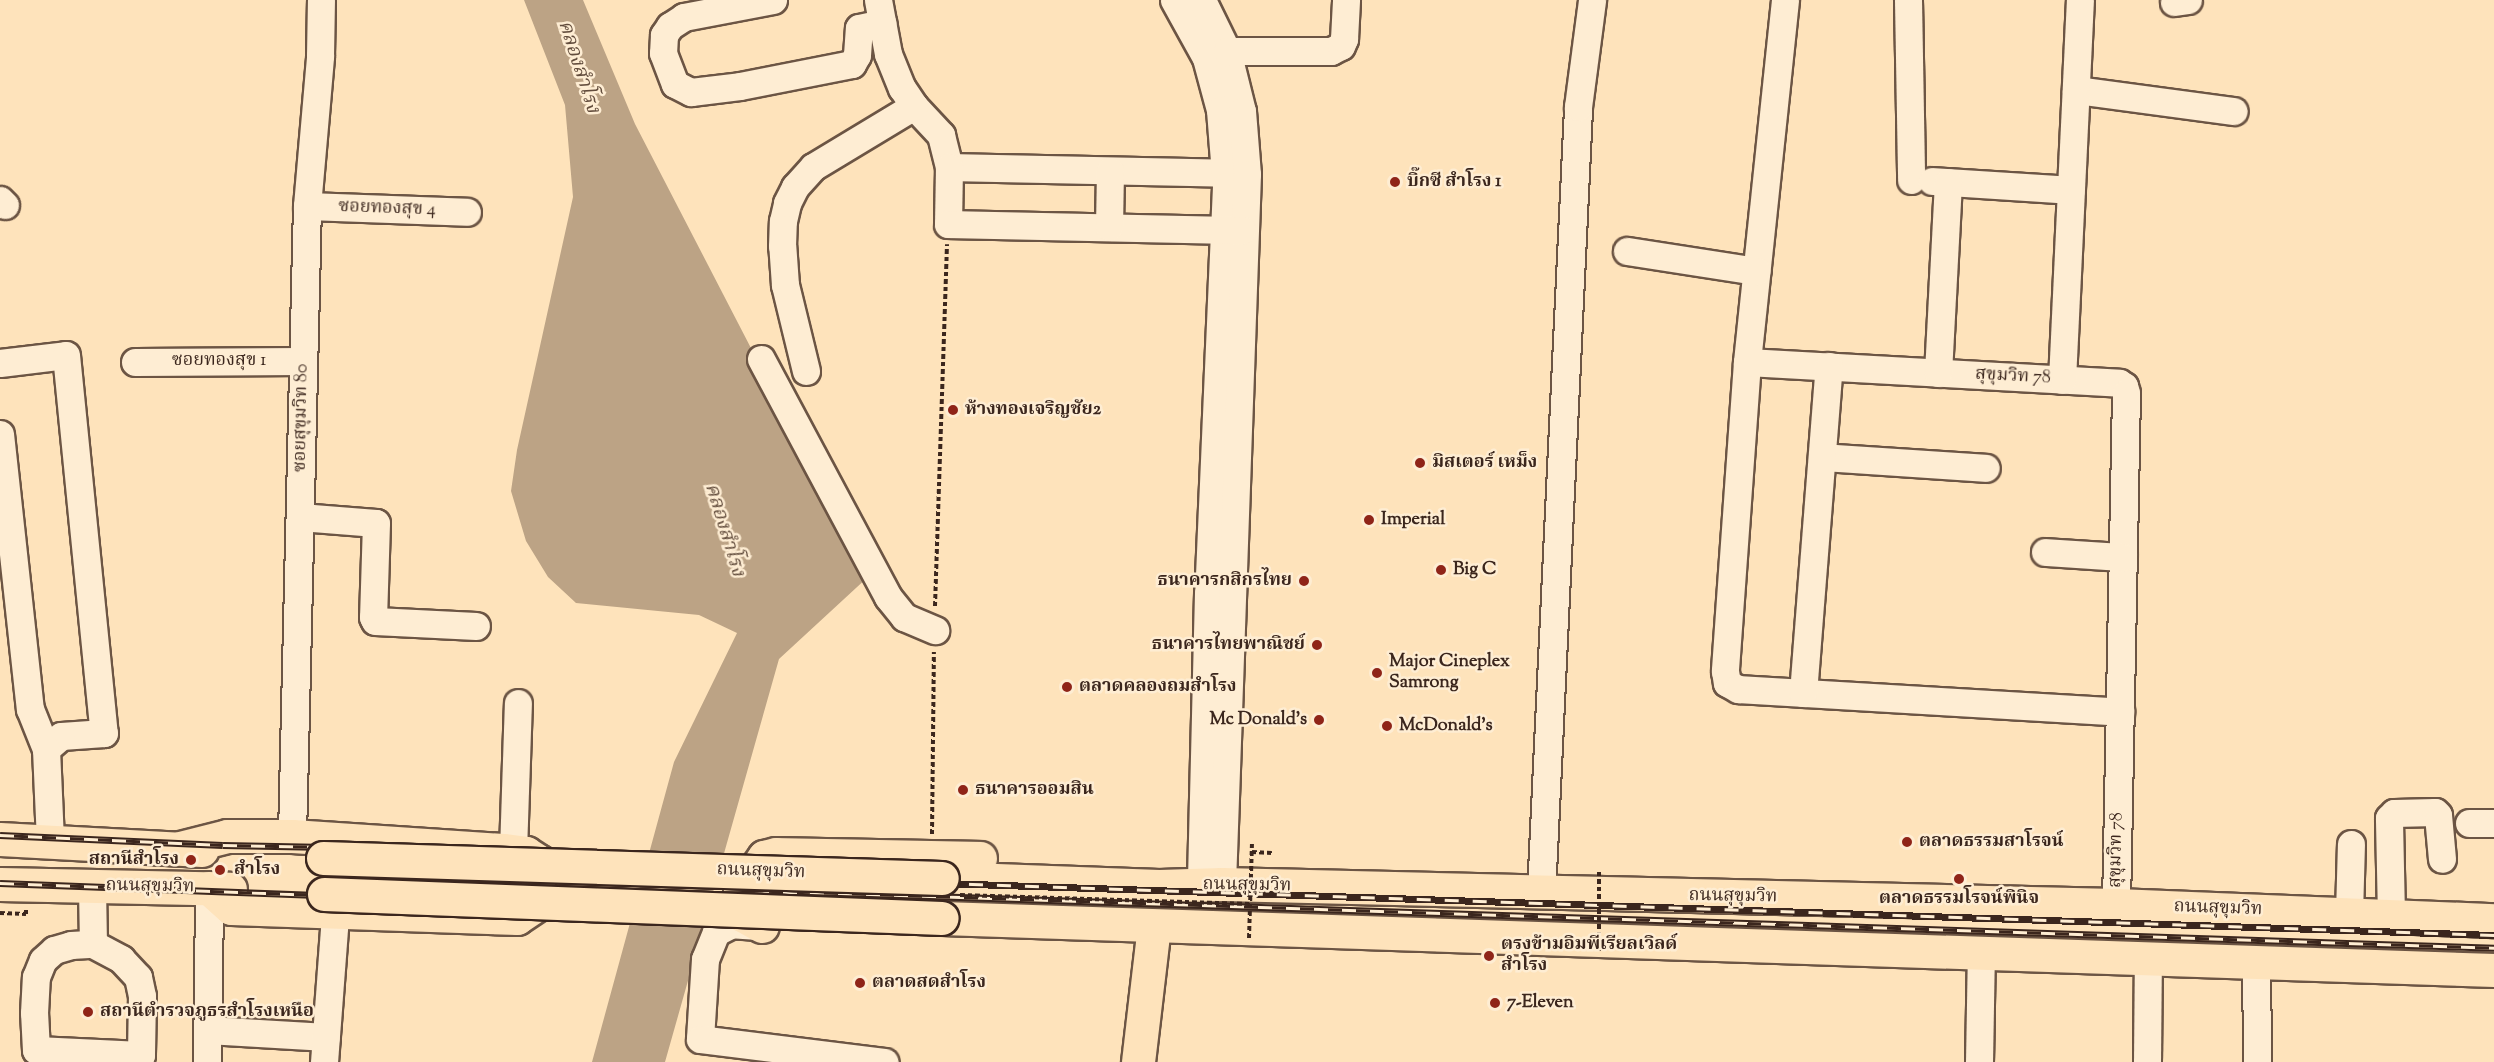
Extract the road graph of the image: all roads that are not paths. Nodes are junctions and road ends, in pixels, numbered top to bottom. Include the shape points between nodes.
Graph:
1 (321, 0) edge
2 (773, 0) edge
3 (1174, 0) edge
4 (1202, 0) edge
5 (1347, 0) edge
6 (1592, 0) edge
7 (1785, 0) edge
8 (1908, 0) edge
9 (2080, 0) edge
10 (880, 11) edge
11 (1217, 55) junction
12 (2076, 90) junction
13 (914, 106) junction
14 (2234, 111) dead end
15 (949, 167) junction
16 (1110, 171) junction
17 (1225, 173) junction
18 (1948, 182) junction
19 (2071, 190) junction
20 (307, 206) junction
21 (467, 212) dead end
22 (1109, 227) junction
23 (1234, 230) junction
24 (1628, 251) dead end
25 (1756, 271) junction
26 (761, 359) dead end
27 (303, 361) junction
28 (135, 362) dead end
29 (1747, 362) junction
30 (0, 363) edge
31 (1829, 366) junction
32 (806, 371) dead end
33 (1938, 373) junction
34 (2062, 380) junction
35 (0, 434) edge
36 (1822, 457) junction
37 (1986, 468) dead end
38 (300, 517) junction
39 (2045, 552) dead end
40 (2123, 557) junction
41 (476, 626) dead end
42 (935, 630) road end
43 (1803, 693) junction
44 (518, 703) dead end
45 (2120, 712) junction
46 (46, 748) junction
47 (292, 836) junction
48 (0, 839) edge
49 (59, 842) junction
50 (2351, 844) dead end
51 (180, 848) junction
52 (513, 851) junction
53 (2442, 859) dead end
54 (937, 866) junction
55 (1211, 880) junction
56 (79, 886) junction
57 (209, 888) junction
58 (1541, 893) junction
59 (5, 899) edge
60 (329, 904) junction
61 (2116, 905) junction
62 (2349, 914) junction
63 (2391, 916) junction
64 (2494, 920) edge
65 (758, 926) junction
66 (1154, 926) junction
67 (93, 944) junction
68 (1981, 952) junction
69 (2148, 957) junction
70 (2256, 961) junction
71 (2494, 970) edge
72 (208, 1030) junction
73 (325, 1050) edge
74 (207, 1062) edge
75 (885, 1062) edge
76 (1138, 1062) edge
77 (1979, 1062) edge
78 (2146, 1062) edge
79 (2257, 1062) edge

1 - 20 street, ซอยสุขุมวิท 80
2 - 10 street via 684,17 670,26 664,35 663,53 675,84 691,92 852,64 857,55 859,28
3 - 11 street
4 - 11 street
5 - 11 street via 1344,39 1341,46 1331,51
6 - 58 street via 1578,107
7 - 25 street
8 - 18 street via 1904,179
9 - 12 street
10 - 13 street via 888,54
11 - 17 street
11 - 23 street via 1242,111 1247,174
12 - 14 street
12 - 19 street
13 - 15 street via 941,135
13 - 32 street via 813,167 788,203 782,246 785,285
15 - 16 street
15 - 22 street via 948,224
16 - 17 street
16 - 22 street
17 - 23 street
18 - 19 street
18 - 33 street
19 - 34 street
20 - 21 street, ซอยทองสุข 4
20 - 27 street, ซอยสุขุมวิท 80
22 - 23 street
23 - 55 street
24 - 25 street
25 - 29 street
26 - 42 street via 888,597 904,616
27 - 28 street, ซอยทองสุข 1
27 - 38 street, ซอยสุขุมวิท 80
29 - 31 street, สุขุมวิท 78
29 - 43 street via 1727,682 1738,689
30 - 46 street via 66,355 104,733 61,736
31 - 33 street, สุขุมวิท 78
31 - 36 street
33 - 34 street, สุขุมวิท 78
34 - 40 street, สุขุมวิท 78 via 2124,386
35 - 46 street via 30,710
36 - 37 street
36 - 43 street
38 - 41 street via 376,523 375,621
38 - 47 street, ซอยสุขุมวิท 80
39 - 40 street
40 - 45 street, สุขุมวิท 78
43 - 45 street
44 - 52 street
45 - 61 street, สุขุมวิท 78
46 - 49 street
47 - 51 main road via 227,836
47 - 52 main road
48 - 49 main road, ถนนสุขุมวิท
49 - 51 main road, ถนนสุขุมวิท
49 - 56 main road
50 - 62 street
51 - 54 main road, ถนนสุขุมวิท, bridge via 323,858
52 - 60 main road via 526,853 540,862 536,905 517,918
53 - 63 street via 2439,815 2394,813 2389,818
54 - 55 main road, ถนนสุขุมวิท via 1159,886
54 - 65 main road via 776,854 764,857 740,891 742,915
55 - 58 main road, ถนนสุขุมวิท
56 - 57 main road, ถนนสุขุมวิท
56 - 59 main road, ถนนสุขุมวิท
56 - 67 street
57 - 60 main road, ถนนสุขุมวิท
57 - 72 street
58 - 61 main road, ถนนสุขุมวิท
60 - 66 main road, ถนนสุขุมวิท, bridge
60 - 73 street
61 - 62 main road, ถนนสุขุมวิท
62 - 63 main road, ถนนสุขุมวิท
63 - 64 main road, ถนนสุขุมวิท
65 - 66 main road via 1117,935
65 - 75 street via 732,924 716,932 705,959 700,1039
66 - 68 main road, ถนนสุขุมวิท
66 - 76 main road
67 - 67 street via 121,959 138,977 142,996 141,1055 36,1050 36,977 43,960 62,947
68 - 69 main road, ถนนสุขุมวิท
68 - 77 street
69 - 70 main road, ถนนสุขุมวิท
69 - 78 street
70 - 71 main road, ถนนสุขุมวิท
70 - 79 street
72 - 73 street
72 - 74 street

